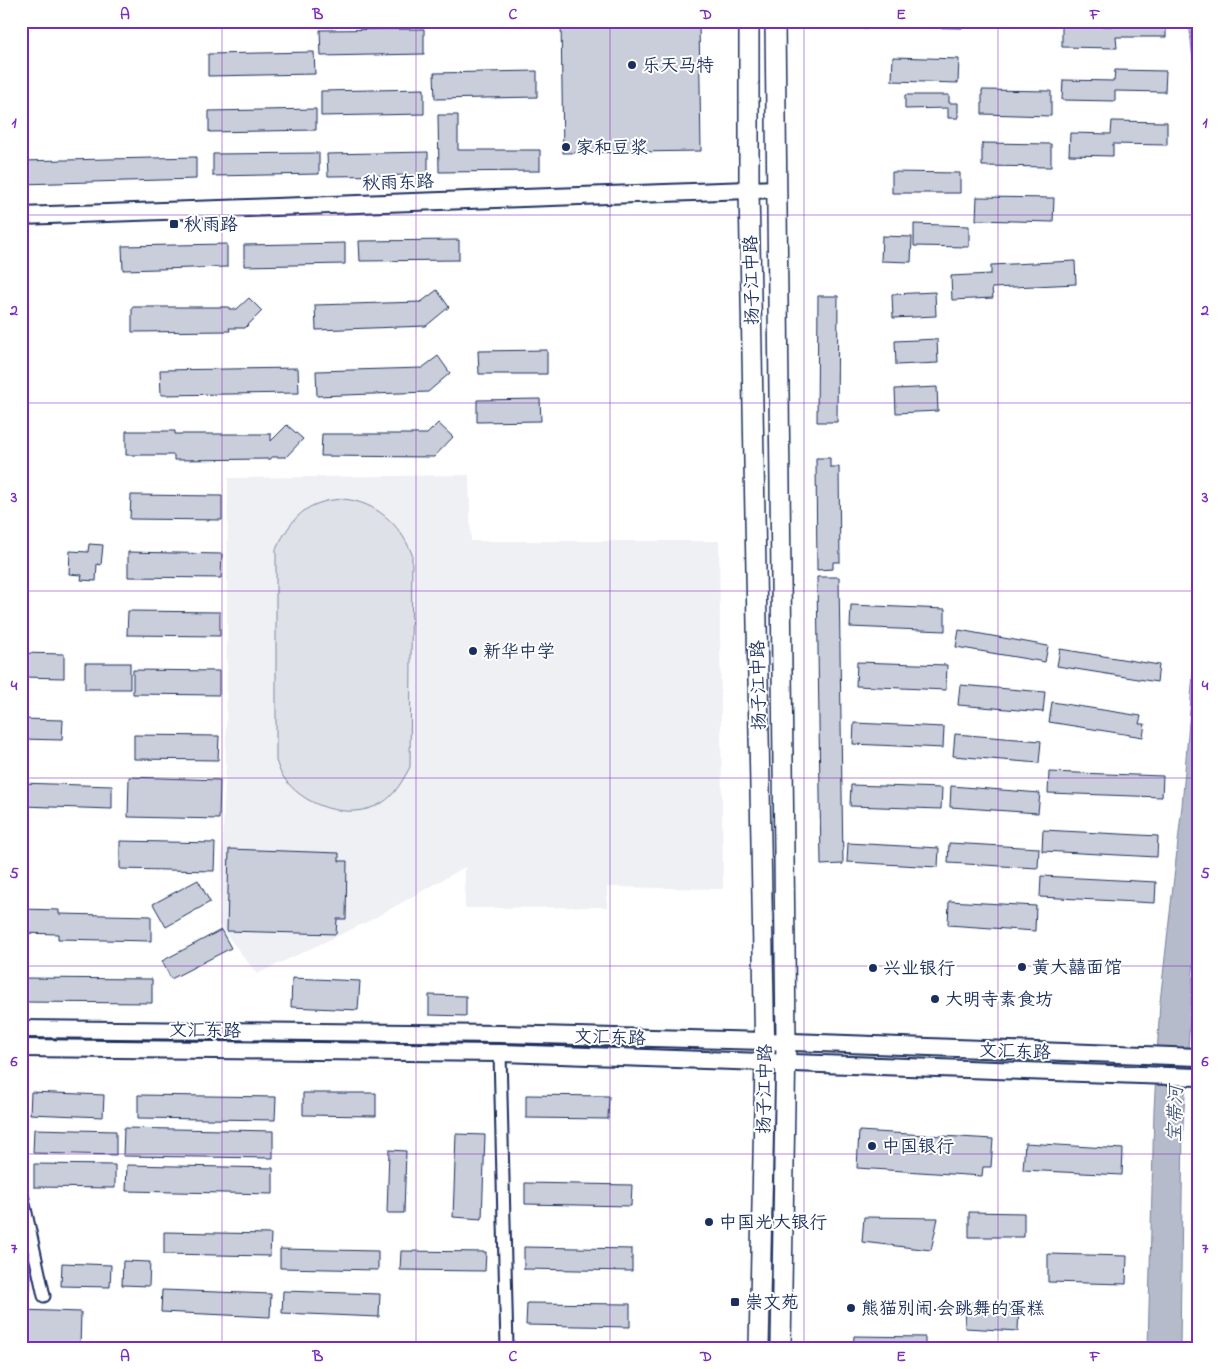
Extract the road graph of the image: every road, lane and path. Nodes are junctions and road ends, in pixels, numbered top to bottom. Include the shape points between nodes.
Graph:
1 (749, 21) edge
2 (775, 21) edge
3 (749, 189) junction
4 (777, 189) junction
5 (21, 216) edge
6 (21, 1029) edge
7 (765, 1041) junction
8 (786, 1041) junction
9 (21, 1048) edge
10 (500, 1053) junction
11 (1198, 1057) edge
12 (765, 1062) junction
13 (786, 1062) junction
14 (1198, 1077) edge
15 (21, 1190) edge
16 (44, 1296) dead end
17 (507, 1348) edge
18 (759, 1348) edge
19 (781, 1348) edge

1 - 3 main road, 扬子江中路
2 - 4 main road, 扬子江中路
3 - 4 main road, 秋雨东路
3 - 5 main road, 秋雨东路
3 - 7 main road, 扬子江中路
4 - 8 main road, 扬子江中路
6 - 7 main road, 文汇东路 via 501,1034
7 - 8 main road, 文汇东路
7 - 12 main road, 扬子江中路
8 - 11 main road, 文汇东路
8 - 13 main road, 扬子江中路
9 - 10 main road, 文汇东路
10 - 12 main road, 文汇东路
10 - 17 street
12 - 13 main road, 文汇东路
12 - 18 main road, 扬子江中路
13 - 14 main road, 文汇东路
13 - 19 main road, 扬子江中路
15 - 16 street

